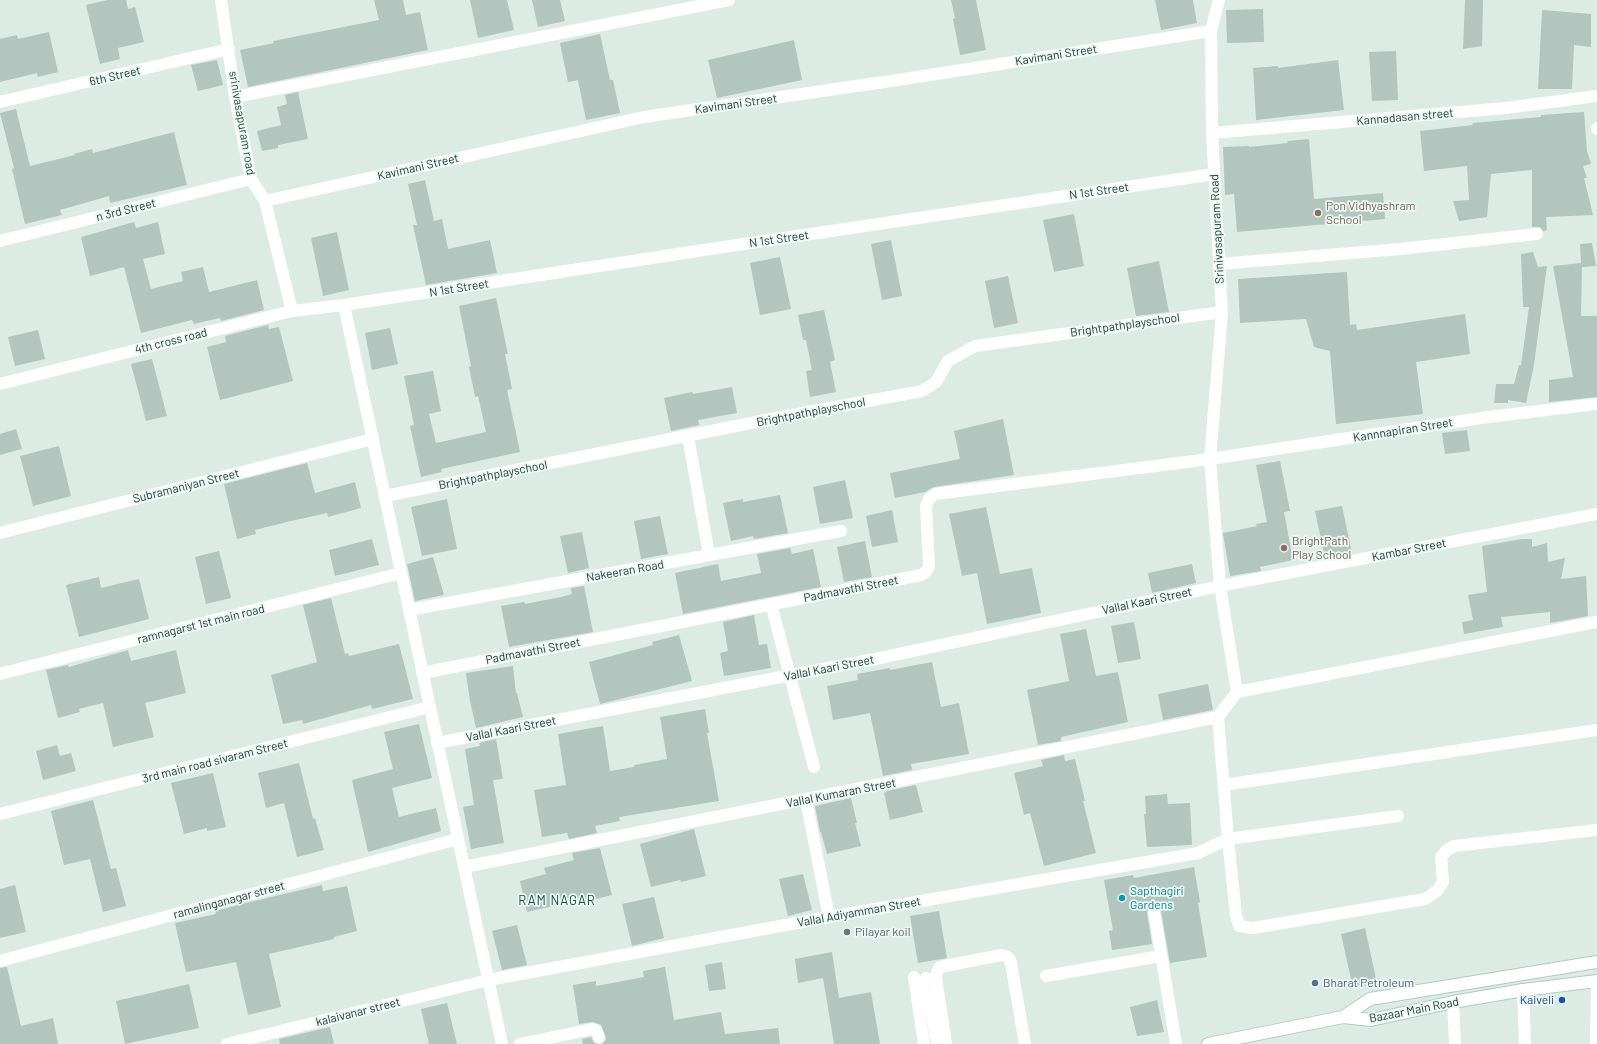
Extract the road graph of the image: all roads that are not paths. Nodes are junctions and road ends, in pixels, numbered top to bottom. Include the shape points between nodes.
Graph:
1 (221, 0) edge
2 (728, 0) edge
3 (1219, 0) edge
4 (1211, 31) junction
5 (229, 49) junction
6 (1597, 96) edge
7 (235, 97) junction
8 (0, 102) edge
9 (1212, 133) junction
10 (1214, 174) junction
11 (251, 179) junction
12 (265, 201) junction
13 (1537, 234) dead end
14 (0, 241) edge
15 (1219, 264) junction
16 (344, 305) junction
17 (292, 311) junction
18 (1222, 312) junction
19 (0, 384) edge
20 (1597, 404) edge
21 (688, 436) junction
22 (373, 439) junction
23 (1210, 460) junction
24 (385, 496) junction
25 (1597, 514) edge
26 (841, 531) dead end
27 (0, 533) edge
28 (709, 555) junction
29 (401, 573) junction
30 (1220, 586) junction
31 (770, 604) junction
32 (409, 610) junction
33 (1597, 622) edge
34 (422, 673) junction
35 (0, 674) edge
36 (790, 675) junction
37 (1237, 692) junction
38 (430, 707) junction
39 (1218, 717) junction
40 (1597, 730) edge
41 (437, 743) junction
42 (814, 767) dead end
43 (1224, 785) junction
44 (806, 800) junction
45 (0, 814) edge
46 (1398, 816) dead end
47 (1597, 830) edge
48 (458, 839) junction
49 (1228, 839) junction
50 (464, 867) junction
51 (1154, 912) dead end
52 (829, 917) junction
53 (1161, 956) junction
54 (0, 961) edge
55 (1597, 962) edge
56 (1046, 976) dead end
57 (488, 980) junction
58 (1597, 982) edge
59 (1523, 990) junction
60 (1453, 1002) junction
61 (1343, 1016) junction
62 (598, 1037) dead end
63 (227, 1044) edge
64 (502, 1044) edge
65 (520, 1044) edge
66 (924, 1044) edge
67 (937, 1044) edge
68 (946, 1044) edge
69 (1026, 1044) edge
70 (1176, 1044) edge
71 (1208, 1044) edge
72 (1455, 1044) edge
73 (1525, 1044) edge
74 (1596, 1044) edge

1 - 5 street, srinivasapuram road
2 - 7 street
3 - 4 street, Srinivasapuram Road
4 - 9 street, Srinivasapuram Road
4 - 12 street, Kavimani Street via 644,117
5 - 7 street, srinivasapuram road
5 - 8 street, 6th Street
6 - 9 street, Kannadasan street via 1506,108
7 - 11 street, srinivasapuram road
9 - 10 street, Srinivasapuram Road
10 - 15 street, Srinivasapuram Road
10 - 16 street, N 1st Street
11 - 12 street, srinivasapuram road
11 - 14 street, n 3rd Street
12 - 17 street, srinivasapuram road
13 - 15 street via 1400,249
15 - 18 street, Srinivasapuram Road
16 - 17 street, 4th cross road
16 - 22 street
17 - 19 street, 4th cross road
18 - 21 street, Brightpathplayschool via 975,346 948,361 936,382 922,391
18 - 23 street, Srinivasapuram Road
20 - 23 street, Kannnapiran Street via 1488,417
21 - 24 street, Brightpathplayschool
21 - 28 street
22 - 24 street
22 - 27 street, Subramaniyan Street
23 - 30 street, Srinivasapuram Road
23 - 31 street, Padmavathi Street via 935,494 926,506 929,567 926,572
24 - 29 street
25 - 30 street, Kambar Street
26 - 28 street, Nakeeran Road
28 - 32 street, Nakeeran Road
29 - 32 street
29 - 35 street, ramnagarst 1st main road
30 - 36 street, Vallal Kaari Street
30 - 37 street, Srinivasapuram Road
31 - 34 street, Padmavathi Street
31 - 36 street
32 - 34 street
33 - 37 street
34 - 38 street
36 - 41 street, Vallal Kaari Street
36 - 42 street
37 - 39 street
38 - 41 street
38 - 45 street, 3rd main road sivaram Street
39 - 43 street
39 - 44 street, Vallal Kumaran Street
40 - 43 street
41 - 48 street
43 - 49 street
44 - 50 street, Vallal Kumaran Street
44 - 52 street
46 - 49 street, Vallal Adiyamman Street
47 - 49 street via 1454,846 1441,857 1443,882 1437,891 1425,898 1253,928 1239,926
48 - 50 street
48 - 54 street, ramalinganagar street
49 - 52 street, Vallal Adiyamman Street via 1198,853
50 - 57 street
51 - 53 street
52 - 57 street, Vallal Adiyamman Street
53 - 56 street
53 - 70 street
55 - 61 street via 1370,999
57 - 63 street, kalaivanar street
57 - 64 street
58 - 59 street, Bazaar Main Road
58 - 74 street
59 - 60 street, Bazaar Main Road
59 - 73 street
60 - 61 street, Bazaar Main Road via 1371,1020
60 - 72 street
61 - 71 street, Bazaar Main Road
62 - 65 street via 596,1030 592,1029
66 - 67 street via 920,977
68 - 69 street via 936,978 940,967 1005,956 1009,958 1013,969

